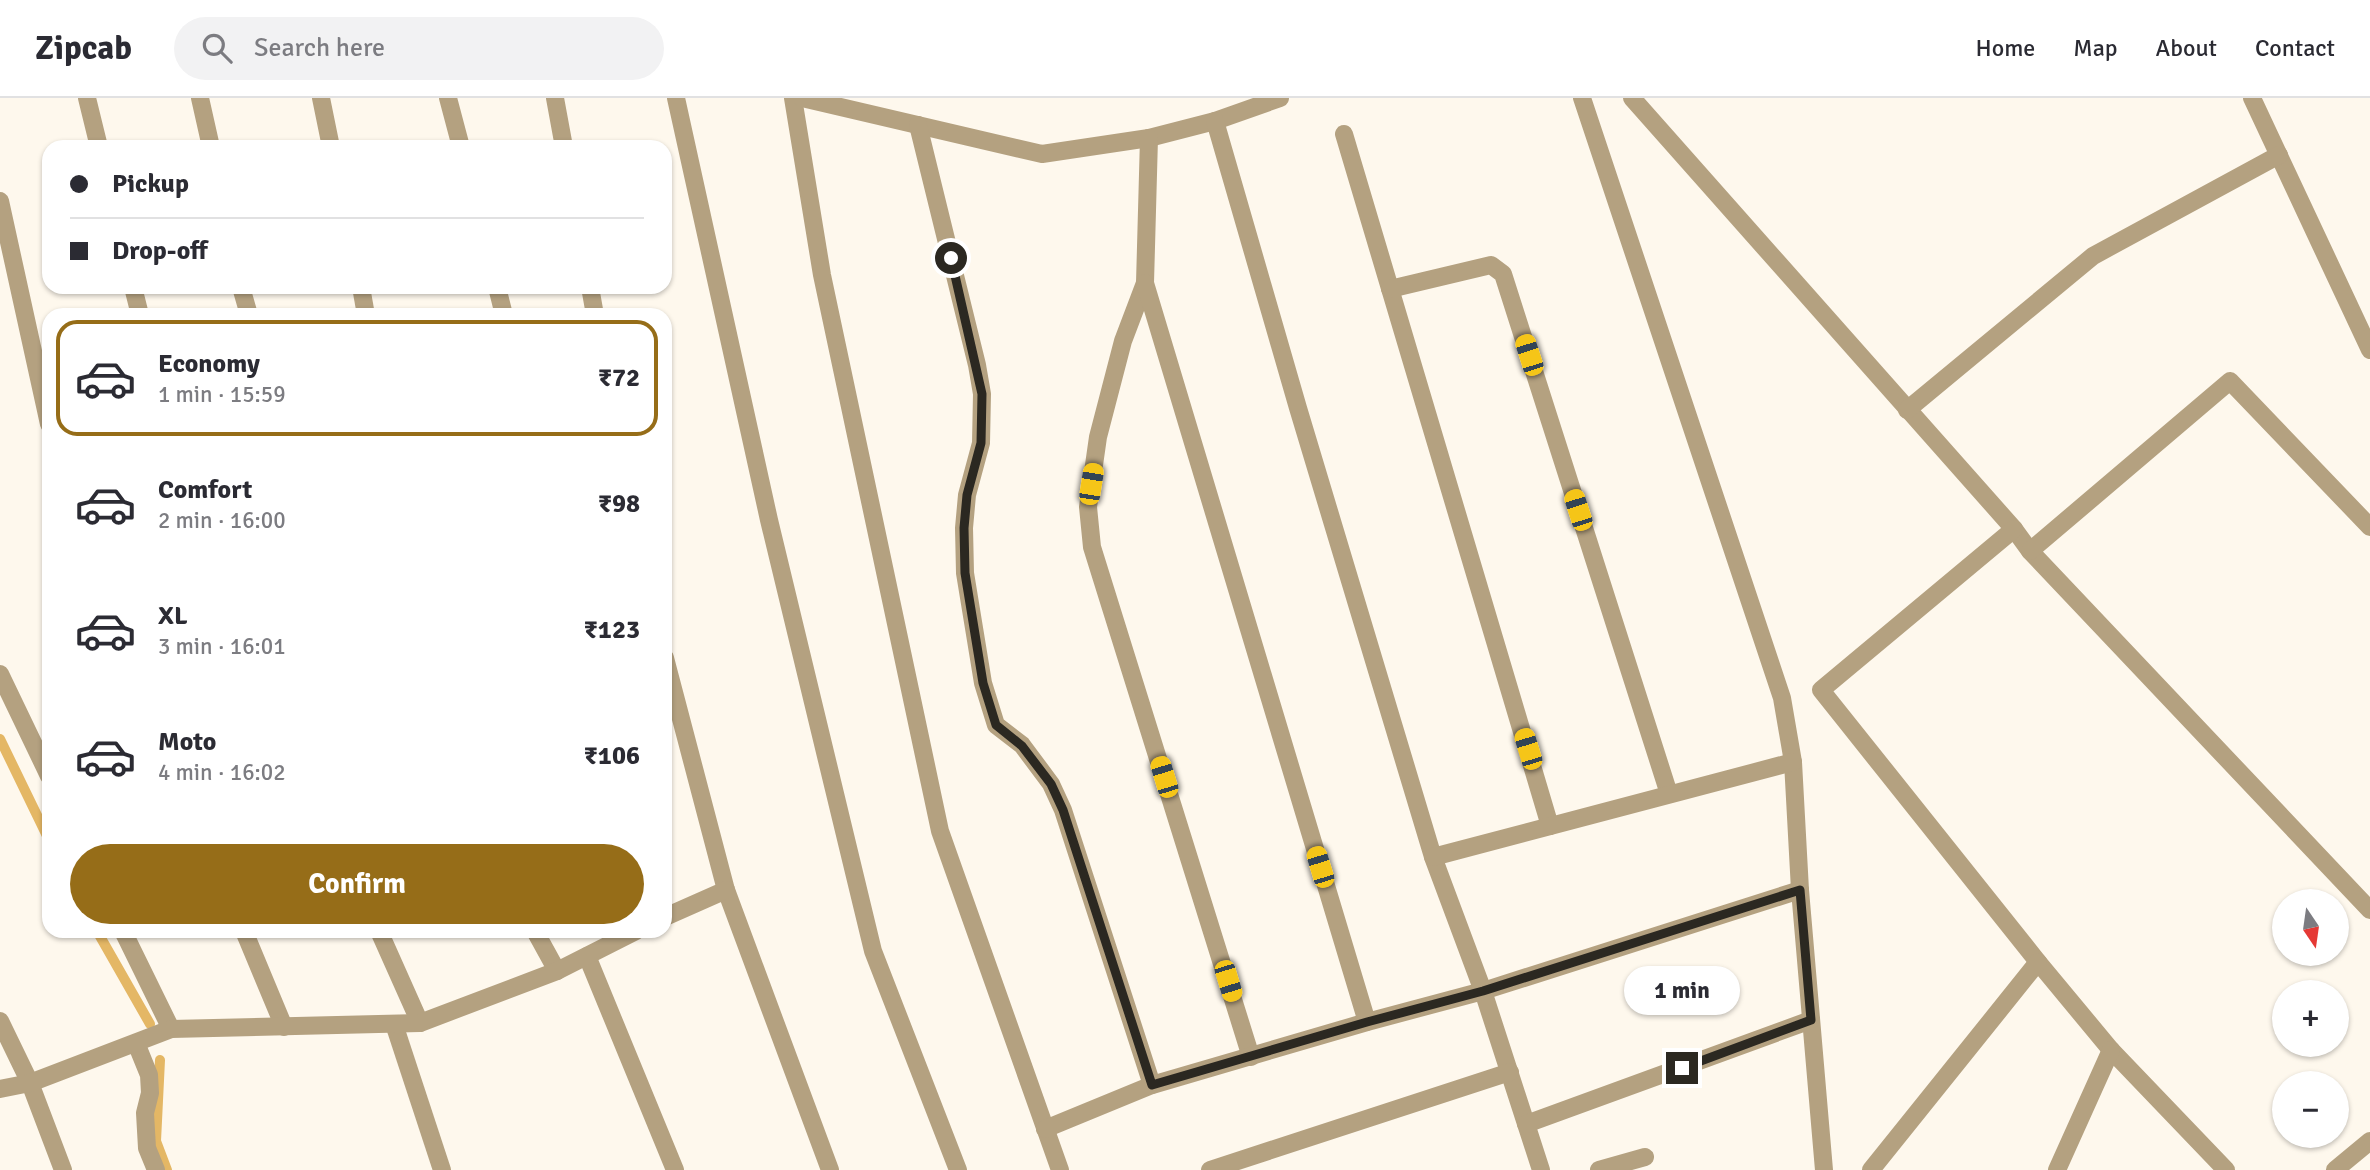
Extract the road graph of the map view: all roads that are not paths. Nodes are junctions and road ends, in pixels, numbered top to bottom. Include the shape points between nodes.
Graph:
1 (87, 98) edge
2 (200, 98) edge
3 (321, 98) edge
4 (448, 98) edge
5 (555, 98) edge
6 (676, 98) edge
7 (793, 98) edge
8 (802, 98) edge
9 (1280, 98) edge
10 (1582, 98) edge
11 (1632, 98) edge
12 (2252, 98) edge
13 (1215, 121) junction
14 (918, 125) junction
15 (1344, 134) dead end
16 (1149, 138) junction
17 (97, 140) edge
18 (209, 140) edge
19 (330, 140) edge
20 (459, 140) edge
21 (563, 140) edge
22 (2279, 155) junction
23 (0, 201) edge
24 (1145, 283) junction
25 (1391, 289) junction
26 (2370, 349) edge
27 (42, 392) edge
28 (1907, 410) junction
29 (2370, 527) edge
30 (2014, 529) junction
31 (2030, 551) junction
32 (0, 674) edge
33 (672, 685) edge
34 (42, 761) edge
35 (1793, 762) junction
36 (1669, 794) junction
37 (1550, 825) junction
38 (1433, 857) junction
39 (726, 890) junction
40 (1800, 890) junction
41 (2370, 910) edge
42 (672, 914) edge
43 (126, 938) edge
44 (247, 938) edge
45 (382, 938) edge
46 (539, 938) edge
47 (622, 938) edge
48 (587, 956) junction
49 (2038, 962) junction
50 (557, 971) junction
51 (1483, 991) junction
52 (1811, 1020) junction
53 (0, 1021) edge
54 (1367, 1022) junction
55 (420, 1023) junction
56 (394, 1024) junction
57 (284, 1027) junction
58 (170, 1029) junction
59 (136, 1043) junction
60 (2111, 1050) junction
61 (1251, 1057) junction
62 (1510, 1072) junction
63 (30, 1083) junction
64 (1152, 1085) junction
65 (0, 1089) edge
66 (1526, 1124) junction
67 (1045, 1129) junction
68 (2370, 1141) edge
69 (1645, 1157) dead end
70 (63, 1170) edge
71 (156, 1170) edge
72 (442, 1170) edge
73 (675, 1170) edge
74 (830, 1170) edge
75 (958, 1170) edge
76 (1060, 1170) edge
77 (1210, 1170) edge
78 (1541, 1170) edge
79 (1599, 1170) edge
80 (1824, 1170) edge
81 (1871, 1170) edge
82 (2057, 1170) edge
83 (2226, 1170) edge
84 (2335, 1170) edge

1 - 17 street
2 - 18 street
3 - 19 street
4 - 20 street
5 - 21 street
6 - 75 street via 769,520 873,951
7 - 67 street via 822,275 940,831
8 - 14 street
9 - 13 street
10 - 35 street via 1782,698
11 - 28 street
12 - 22 street
13 - 16 street
13 - 38 street
14 - 16 street via 1042,154
14 - 64 street via 982,394 981,443 967,495 964,528 965,573 983,683 996,725 1022,746 1051,784 1063,810
15 - 25 street
16 - 24 street
22 - 26 street
22 - 28 street via 2093,256
23 - 27 street
24 - 54 street
24 - 61 street via 1123,341 1098,437 1088,507 1093,547
25 - 36 street via 1491,265 1503,274
25 - 37 street
28 - 30 street
29 - 31 street via 2230,381
30 - 31 street
30 - 49 street via 1821,690
31 - 41 street
32 - 34 street
33 - 39 street
35 - 36 street
35 - 40 street
36 - 37 street
37 - 38 street
38 - 51 street
39 - 42 street
39 - 74 street
40 - 51 street
40 - 52 street
43 - 58 street
44 - 57 street
45 - 55 street
46 - 50 street
47 - 48 street
48 - 50 street
48 - 73 street
49 - 60 street
49 - 81 street
50 - 55 street
51 - 54 street
51 - 62 street
52 - 66 street
52 - 80 street
53 - 63 street
54 - 61 street
55 - 56 street
56 - 57 street
56 - 72 street
57 - 58 street
58 - 59 street
59 - 63 street
59 - 71 street via 149,1075 147,1148
60 - 82 street
60 - 83 street
61 - 64 street
62 - 66 street
62 - 77 street
63 - 65 street
63 - 70 street
64 - 67 street
66 - 78 street
67 - 76 street
68 - 84 street
69 - 79 street

